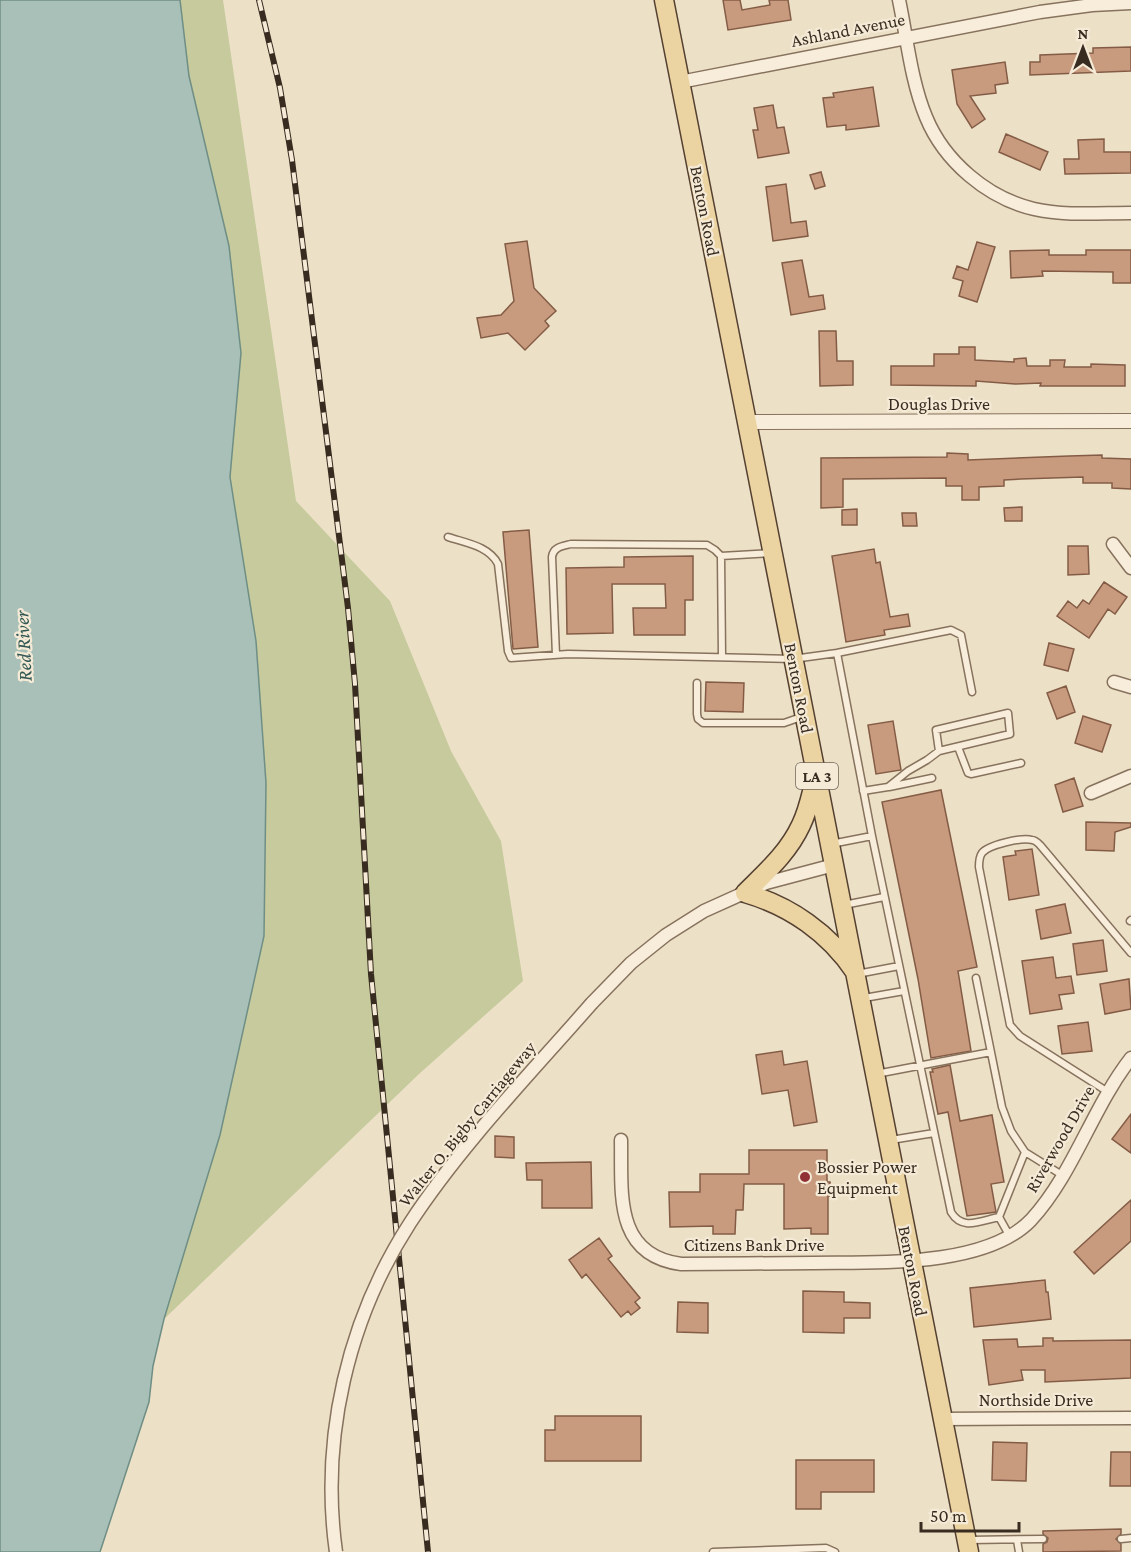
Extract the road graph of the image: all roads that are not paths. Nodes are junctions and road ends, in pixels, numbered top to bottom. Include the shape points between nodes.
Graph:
1 (664, 0) edge
2 (899, 0) edge
3 (1131, 3) edge
4 (907, 37) junction
5 (680, 82) junction
6 (1131, 213) edge
7 (747, 422) junction
8 (1131, 422) edge
9 (448, 537) dead end
10 (1113, 544) dead end
11 (773, 553) junction
12 (721, 556) junction
13 (1131, 568) edge
14 (837, 653) junction
15 (556, 656) junction
16 (722, 657) junction
17 (793, 658) junction
18 (1114, 682) dead end
19 (697, 683) dead end
20 (1131, 687) edge
21 (972, 692) dead end
22 (804, 716) junction
23 (958, 747) junction
24 (939, 751) junction
25 (1021, 763) dead end
26 (816, 775) junction
27 (1131, 776) edge
28 (932, 778) dead end
29 (888, 787) junction
30 (863, 792) junction
31 (1091, 793) dead end
32 (872, 836) junction
33 (830, 844) junction
34 (834, 865) junction
35 (745, 893) junction
36 (884, 897) junction
37 (843, 905) junction
38 (1131, 953) edge
39 (899, 966) junction
40 (856, 974) junction
41 (976, 978) dead end
42 (904, 991) junction
43 (861, 999) junction
44 (991, 1052) junction
45 (1131, 1058) edge
46 (920, 1066) junction
47 (875, 1074) junction
48 (1108, 1092) junction
49 (934, 1133) junction
50 (621, 1140) dead end
51 (888, 1140) junction
52 (1025, 1152) junction
53 (1062, 1175) junction
54 (999, 1217) junction
55 (1009, 1235) junction
56 (911, 1262) junction
57 (1131, 1418) edge
58 (942, 1419) junction
59 (1131, 1538) edge
60 (1043, 1539) dead end
61 (1121, 1539) dead end
62 (1017, 1540) junction
63 (968, 1546) edge
64 (750, 1551) edge
65 (336, 1552) edge
66 (713, 1552) edge
67 (835, 1552) edge
68 (1019, 1552) edge

1 - 5 main road, Benton Road / LA 3
2 - 4 street
3 - 4 street, Ashland Avenue via 1050,10
4 - 5 street, Ashland Avenue
4 - 6 street via 926,117 943,147 969,176 1034,208
5 - 7 main road, Benton Road / LA 3
7 - 8 street, Douglas Drive
7 - 11 main road, Benton Road / LA 3
9 - 15 lane via 494,556 511,658
10 - 13 street
11 - 12 lane
11 - 17 main road, Benton Road / LA 3
12 - 15 lane via 707,545 560,546 552,553
12 - 16 lane
14 - 17 lane
14 - 21 lane via 951,630 961,635
14 - 30 lane
15 - 16 lane
16 - 17 lane
17 - 22 main road, Benton Road / LA 3
18 - 20 street
19 - 22 lane via 697,714 703,723 784,723
22 - 26 main road, Benton Road / LA 3
23 - 24 lane
23 - 24 lane via 1010,734 1008,713 936,730
23 - 25 lane via 971,774
24 - 29 lane
26 - 33 main road, Benton Road / LA 3
26 - 35 main road via 793,840 779,860
27 - 31 street
28 - 29 lane
29 - 30 lane
30 - 32 lane
32 - 33 lane
32 - 36 lane
33 - 34 main road, Benton Road / LA 3
34 - 35 street, Walter O. Bigby Carriageway via 766,883
34 - 37 main road, Benton Road / LA 3
35 - 40 main road via 812,925
35 - 65 street, Walter O. Bigby Carriageway, bridge via 704,911 631,963 592,1002 438,1184 410,1224 374,1289 345,1375 330,1494
36 - 37 lane
36 - 39 lane
37 - 40 main road, Benton Road / LA 3
38 - 48 lane via 1040,844 1021,840 988,847 982,853 979,867 1010,1025 1020,1036
39 - 40 lane
39 - 42 lane
40 - 43 main road, Benton Road / LA 3
41 - 44 lane
42 - 43 lane
42 - 46 lane
43 - 47 main road, Benton Road / LA 3
44 - 46 lane
44 - 52 lane via 1002,1107
45 - 48 street, Riverwood Drive
46 - 47 lane
46 - 49 lane
47 - 51 main road, Benton Road / LA 3
48 - 53 street, Riverwood Drive
49 - 51 lane
49 - 54 lane via 956,1220 964,1224
50 - 56 street, Citizens Bank Drive via 624,1215 651,1256 681,1264
51 - 56 main road, Benton Road / LA 3
52 - 53 lane
52 - 54 lane
53 - 55 street, Riverwood Drive via 1030,1221
54 - 55 lane
55 - 56 street, Riverwood Drive via 975,1250
56 - 58 main road, Benton Road / LA 3
57 - 58 street, Northside Drive
58 - 63 main road, Benton Road / LA 3
59 - 61 lane
60 - 62 lane
62 - 63 lane
62 - 68 lane
64 - 66 lane
64 - 67 lane via 826,1548

